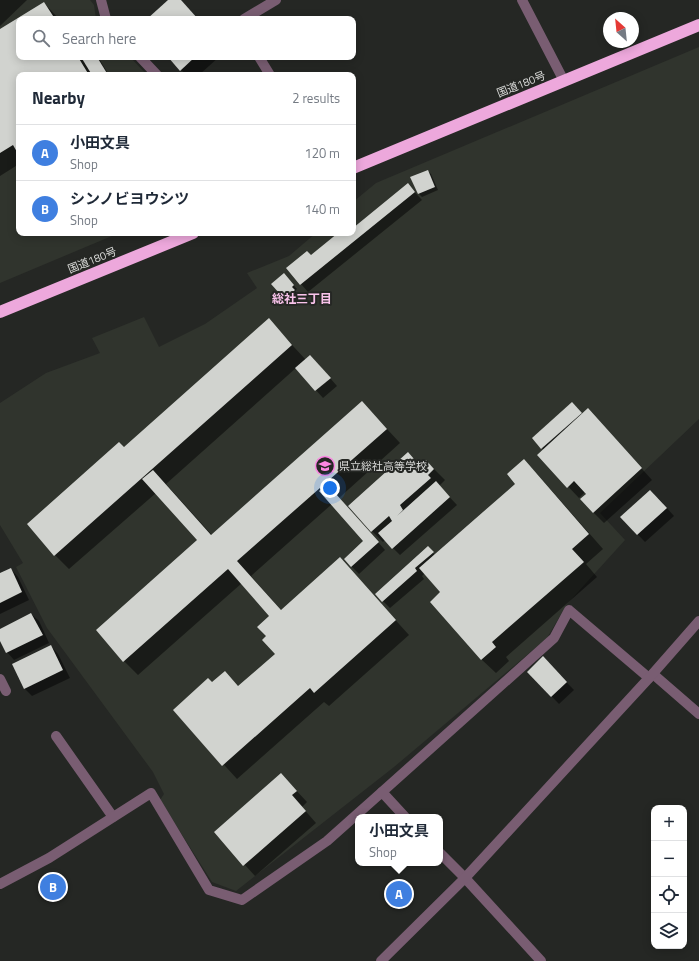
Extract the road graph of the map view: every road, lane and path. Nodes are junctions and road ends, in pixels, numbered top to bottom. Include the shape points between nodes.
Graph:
1 (101, 0) edge
2 (276, 0) edge
3 (522, 0) edge
4 (105, 16) edge
5 (249, 16) edge
6 (699, 25) edge
7 (143, 60) edge
8 (261, 60) edge
9 (154, 72) edge
10 (268, 72) edge
11 (564, 81) junction
12 (356, 167) edge
13 (186, 236) edge
14 (0, 312) edge
15 (699, 621) edge
16 (651, 676) junction
17 (0, 679) edge
18 (6, 691) dead end
19 (699, 714) edge
20 (56, 736) dead end
21 (382, 792) junction
22 (357, 814) edge
23 (402, 814) edge
24 (355, 816) edge
25 (114, 817) junction
26 (443, 856) edge
27 (466, 878) junction
28 (0, 884) edge
29 (380, 961) edge
30 (541, 961) edge

1 - 4 street
2 - 5 street
3 - 11 street
6 - 11 highway, 国道180号
7 - 9 street
8 - 10 street
11 - 12 highway, 国道180号
13 - 14 highway, 国道180号
15 - 16 street
16 - 19 street
16 - 21 street via 569,610 554,638
16 - 27 street
17 - 18 street
20 - 25 street
21 - 22 street
21 - 23 street
24 - 25 street via 327,841 242,900 209,890 151,793
25 - 28 street via 49,858
26 - 27 street
27 - 29 street
27 - 30 street

